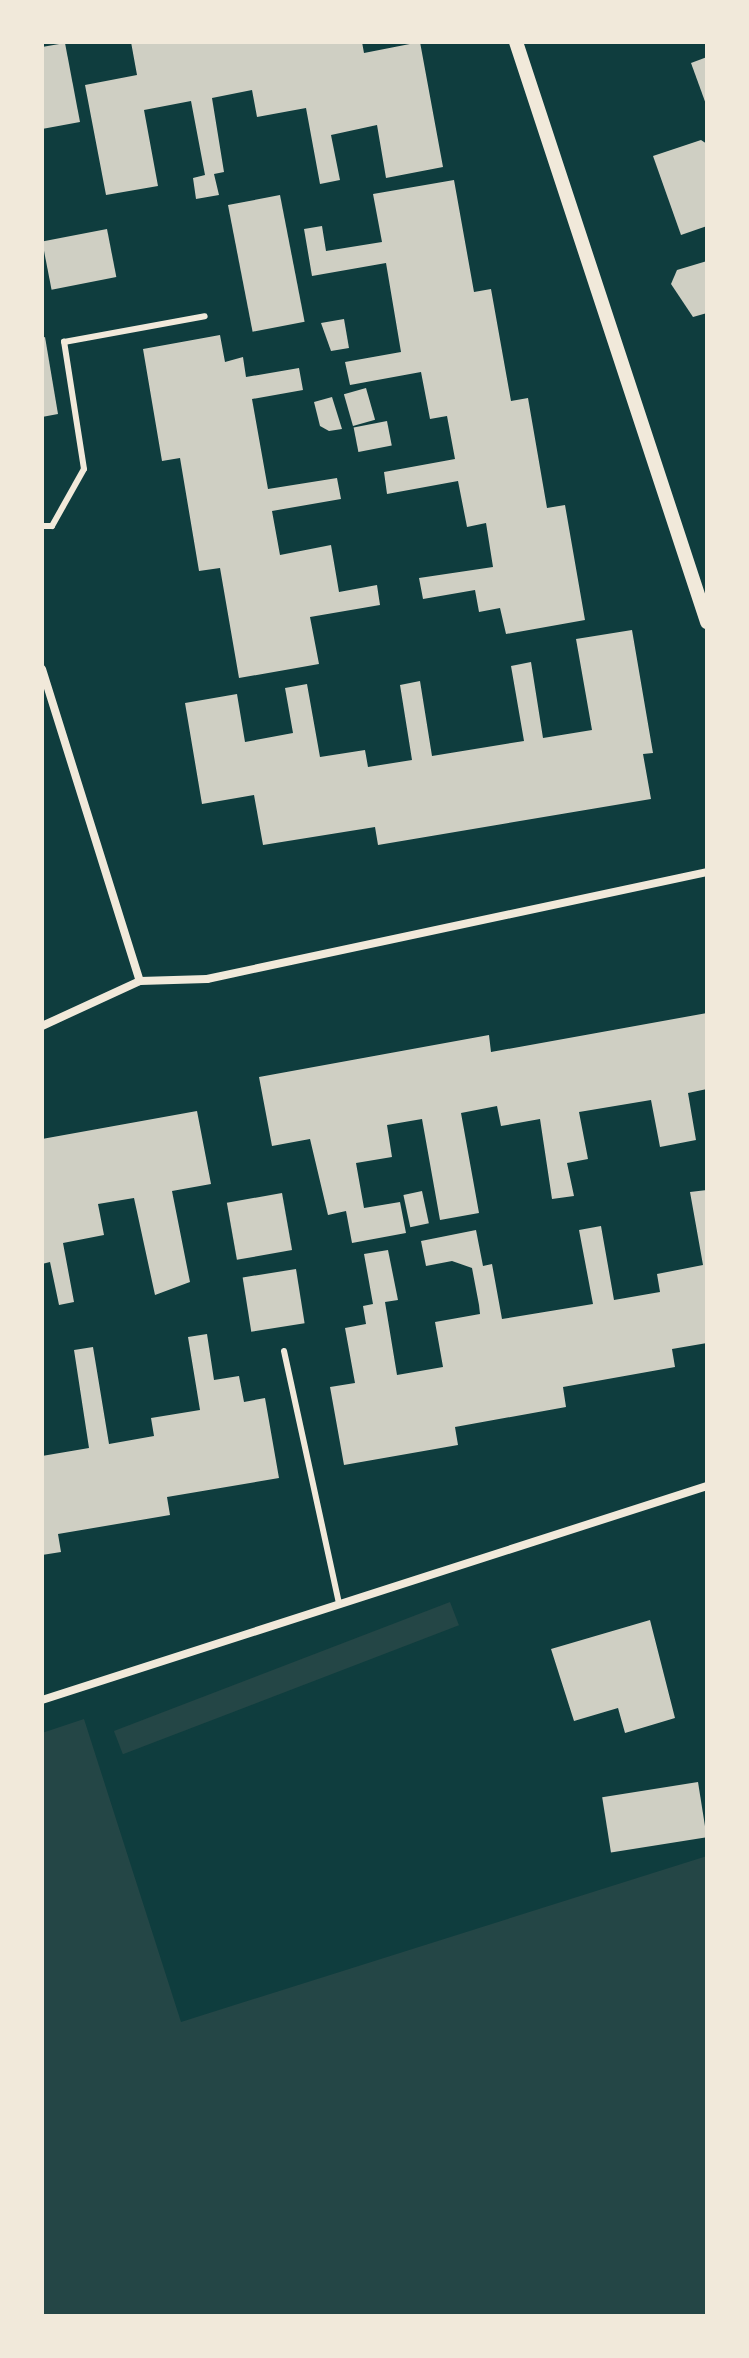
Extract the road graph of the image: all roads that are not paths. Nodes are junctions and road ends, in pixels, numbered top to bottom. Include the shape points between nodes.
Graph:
1 (516, 42) edge
2 (205, 316) dead end
3 (42, 526) edge
4 (707, 622) edge
5 (42, 669) edge
6 (707, 872) edge
7 (140, 981) junction
8 (42, 1026) edge
9 (284, 1351) dead end
10 (707, 1486) edge
11 (339, 1604) junction
12 (42, 1700) edge

1 - 4 street
2 - 3 lane via 64,342 84,469 52,526
5 - 7 street
6 - 7 street via 207,979
7 - 8 street
9 - 11 lane
10 - 11 street
11 - 12 street

